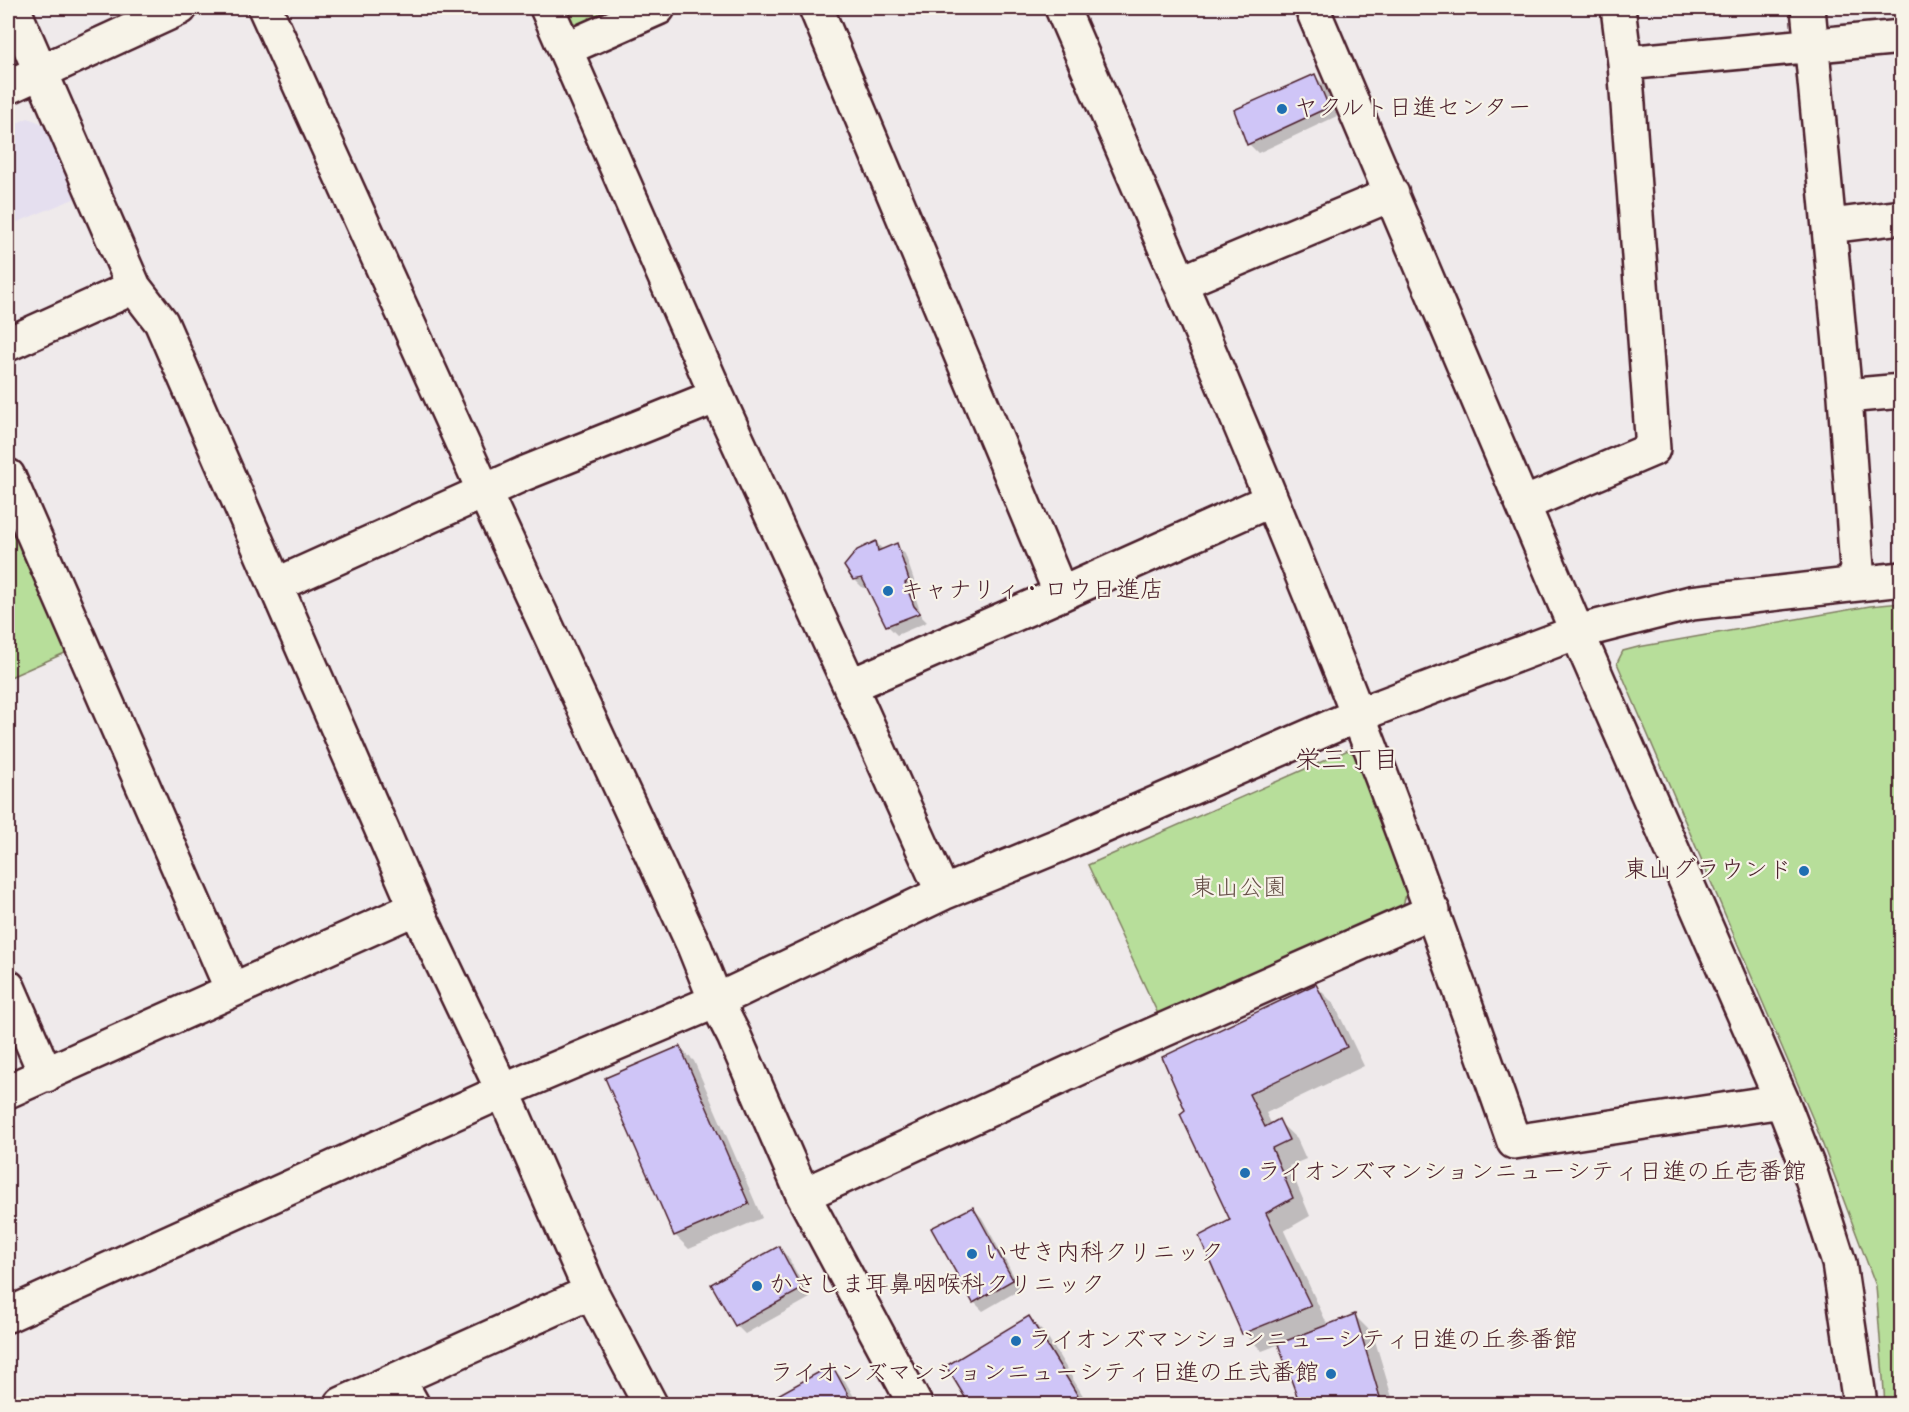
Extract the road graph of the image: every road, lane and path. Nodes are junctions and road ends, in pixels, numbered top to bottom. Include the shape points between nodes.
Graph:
1 (13, 8) edge
2 (180, 8) edge
3 (265, 8) edge
4 (547, 8) edge
5 (658, 8) edge
6 (816, 8) edge
7 (1062, 8) edge
8 (1312, 8) edge
9 (1618, 8) edge
10 (1808, 8) edge
11 (1902, 37) edge
12 (1811, 45) junction
13 (565, 49) junction
14 (1625, 63) junction
15 (41, 72) junction
16 (8, 87) edge
17 (1392, 194) junction
18 (1902, 217) edge
19 (1830, 226) junction
20 (1180, 283) junction
21 (134, 287) junction
22 (8, 344) edge
23 (1902, 391) edge
24 (717, 396) junction
25 (1845, 396) junction
26 (8, 476) edge
27 (484, 491) junction
28 (1271, 500) junction
29 (1524, 504) junction
30 (1902, 579) edge
31 (1858, 583) junction
32 (276, 585) junction
33 (1061, 594) junction
34 (1577, 632) junction
35 (850, 686) junction
36 (1358, 715) junction
37 (943, 893) junction
38 (416, 908) junction
39 (1433, 911) junction
40 (8, 987) edge
41 (232, 990) junction
42 (716, 1001) junction
43 (46, 1074) junction
44 (8, 1091) edge
45 (503, 1091) junction
46 (1782, 1101) junction
47 (803, 1194) junction
48 (591, 1292) junction
49 (8, 1315) edge
50 (405, 1392) edge
51 (342, 1404) edge
52 (650, 1404) edge
53 (915, 1404) edge
54 (1860, 1404) edge

1 - 15 street
2 - 15 street
3 - 27 street
4 - 13 street
5 - 13 street
6 - 33 street
7 - 20 street
8 - 17 street
9 - 14 street
10 - 12 street
11 - 12 street
12 - 14 street
12 - 19 street
13 - 24 street
14 - 29 street via 1653,449
15 - 16 street
15 - 21 street
17 - 20 street
17 - 29 street
18 - 19 street
19 - 25 street
20 - 28 street
21 - 22 street
21 - 32 street via 161,322
23 - 25 street
24 - 27 street
24 - 35 street
25 - 31 street
26 - 41 street
27 - 32 street
27 - 42 street
28 - 33 street
28 - 36 street
29 - 34 street
30 - 31 street
31 - 34 street via 1691,603
32 - 38 street
33 - 35 street
34 - 36 street
34 - 46 street
35 - 37 street
36 - 37 street
36 - 39 street
37 - 42 street
38 - 41 street
38 - 45 street
39 - 46 street via 1514,1142
39 - 47 street
40 - 43 street
41 - 43 street
42 - 45 street
42 - 47 street
43 - 44 street
45 - 48 street
45 - 49 street
46 - 54 street via 1839,1263
47 - 53 street
48 - 50 street
48 - 52 street
50 - 51 street

